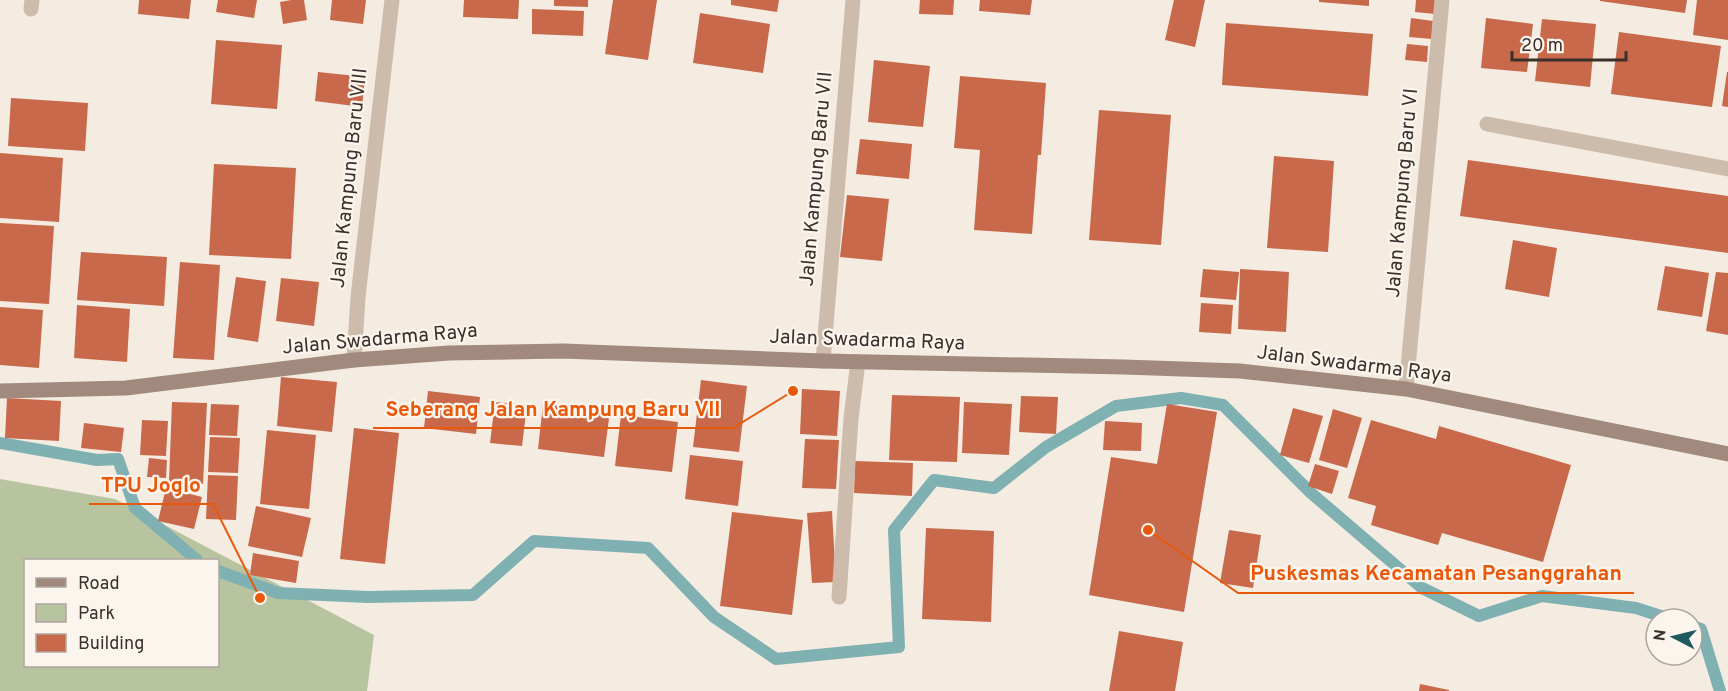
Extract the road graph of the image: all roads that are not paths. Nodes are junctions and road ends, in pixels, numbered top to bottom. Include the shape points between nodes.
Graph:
1 (392, 0) edge
2 (853, 0) edge
3 (1442, 0) edge
4 (1487, 124) dead end
5 (1728, 169) edge
6 (354, 360) junction
7 (823, 361) junction
8 (858, 362) junction
9 (1406, 389) junction
10 (0, 391) edge
11 (1728, 454) edge
12 (839, 597) dead end

1 - 6 street, Jalan Kampung Baru VIII
2 - 7 street, Jalan Kampung Baru VII
3 - 9 street, Jalan Kampung Baru VI
4 - 5 street
6 - 7 main road, Jalan Swadarma Raya via 563,351
6 - 10 main road, Jalan Swadarma Raya via 126,388
7 - 8 main road, Jalan Swadarma Raya
8 - 9 main road, Jalan Swadarma Raya via 1240,371
8 - 12 street
9 - 11 main road, Jalan Swadarma Raya

